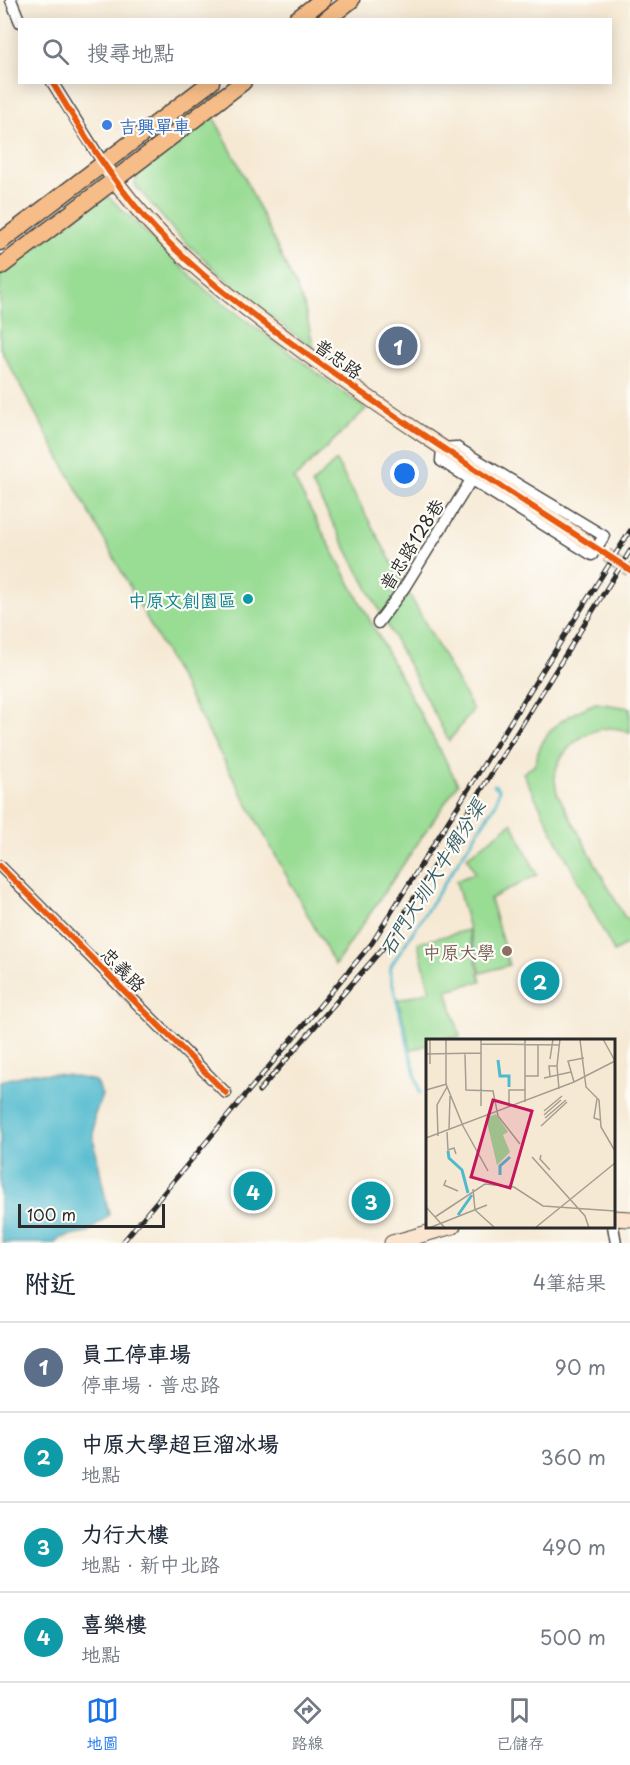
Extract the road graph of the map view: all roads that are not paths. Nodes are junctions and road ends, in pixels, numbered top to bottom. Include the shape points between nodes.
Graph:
1 (11, 0) edge
2 (322, 0) edge
3 (351, 0) edge
4 (18, 18) edge
5 (299, 18) edge
6 (328, 18) edge
7 (52, 84) edge
8 (208, 84) edge
9 (240, 84) edge
10 (103, 163) junction
11 (114, 181) junction
12 (0, 242) edge
13 (0, 267) edge
14 (442, 448) junction
15 (471, 480) junction
16 (587, 542) tunnel mouth
17 (378, 623) dead end
18 (0, 866) edge
19 (226, 1093) dead end
20 (615, 1218) edge
21 (630, 1219) edge
22 (449, 1228) edge
23 (613, 1228) edge
24 (392, 1243) edge
25 (616, 1243) edge

1 - 4 street
2 - 5 main road
3 - 6 main road
7 - 10 street
8 - 10 main road
9 - 11 main road
10 - 11 street, 普忠路
10 - 12 main road
11 - 13 main road
11 - 14 street, 普忠路 via 170,243 245,309
14 - 15 street via 441,461
14 - 15 street via 456,447 604,536 592,555
14 - 16 street, 普忠路
15 - 17 street, 普忠路128巷
18 - 19 street, 忠義路
20 - 21 street
22 - 24 street
23 - 25 street

